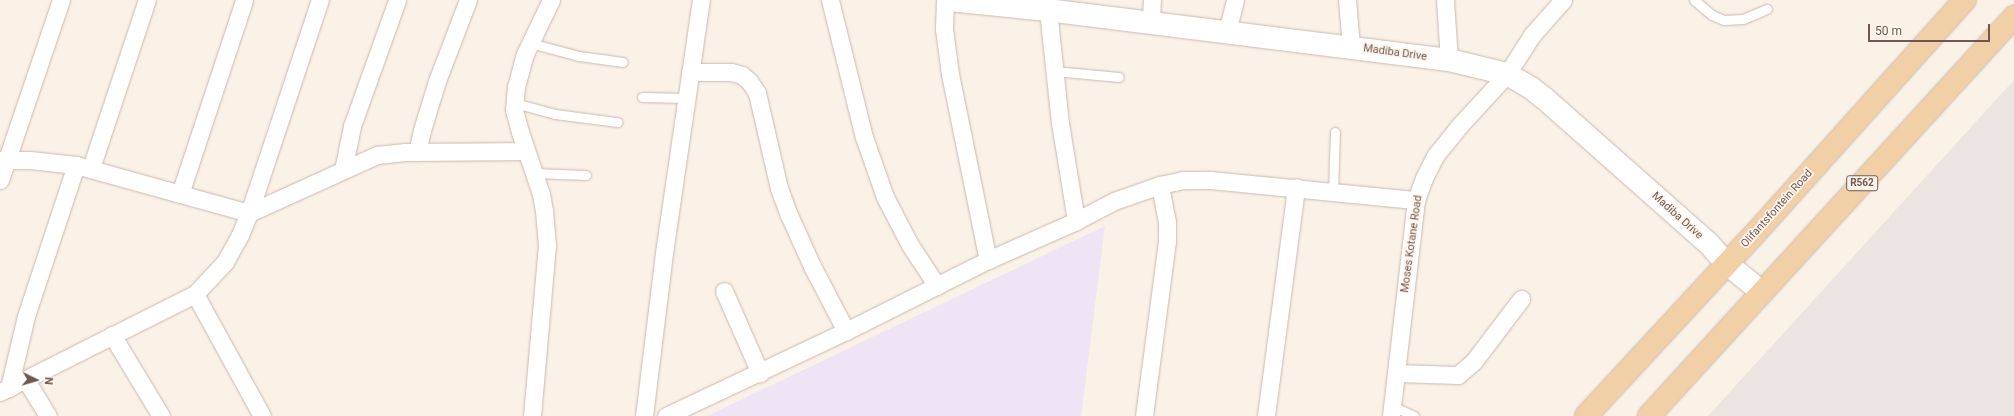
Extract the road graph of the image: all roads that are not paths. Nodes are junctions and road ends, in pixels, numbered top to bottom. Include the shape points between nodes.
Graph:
1 (61, 0) edge
2 (147, 0) edge
3 (244, 0) edge
4 (320, 0) edge
5 (397, 0) edge
6 (468, 0) edge
7 (551, 0) edge
8 (701, 0) edge
9 (830, 0) edge
10 (945, 0) edge
11 (949, 0) edge
12 (1152, 0) edge
13 (1235, 0) edge
14 (1347, 0) edge
15 (1445, 0) edge
16 (1694, 0) edge
17 (1965, 0) edge
18 (1560, 1) edge
19 (1047, 5) edge
20 (1767, 8) dead end
21 (2014, 18) edge
22 (1151, 24) junction
23 (1227, 32) junction
24 (530, 43) junction
25 (1351, 47) junction
26 (1449, 60) junction
27 (623, 62) dead end
28 (1054, 71) junction
29 (690, 72) junction
30 (1507, 74) junction
31 (1119, 77) dead end
32 (642, 97) dead end
33 (686, 98) junction
34 (515, 103) junction
35 (617, 122) dead end
36 (1335, 132) dead end
37 (526, 151) junction
38 (417, 152) junction
39 (3, 160) edge
40 (83, 166) junction
41 (343, 170) junction
42 (535, 172) junction
43 (586, 174) dead end
44 (0, 180) edge
45 (1160, 185) junction
46 (1296, 187) junction
47 (1333, 191) junction
48 (180, 194) junction
49 (1416, 200) junction
50 (249, 214) junction
51 (1076, 221) junction
52 (988, 260) junction
53 (1728, 264) junction
54 (937, 286) junction
55 (724, 292) dead end
56 (1762, 292) junction
57 (195, 294) junction
58 (1521, 299) dead end
59 (846, 331) junction
60 (112, 335) junction
61 (1396, 372) junction
62 (760, 373) junction
63 (26, 380) junction
64 (5, 390) edge
65 (1391, 411) edge
66 (48, 416) edge
67 (161, 416) edge
68 (262, 416) edge
69 (532, 416) edge
70 (644, 416) edge
71 (666, 416) edge
72 (1144, 416) edge
73 (1266, 416) edge
74 (1414, 416) edge
75 (1586, 416) edge
76 (1649, 416) edge

1 - 39 street
2 - 40 street
3 - 48 street
4 - 50 street
5 - 41 street via 352,126
6 - 38 street via 437,81
7 - 24 street
8 - 29 street
9 - 54 street via 864,137 885,196 910,245
10 - 52 street via 944,29 950,74
11 - 19 street, Madiba Drive
12 - 22 street
13 - 23 street
14 - 25 street
15 - 26 street
16 - 20 lane via 1712,15 1724,20 1743,19
17 - 53 main road, Olifantsfontein Road
18 - 30 street, Moses Kotane Road via 1532,35
19 - 22 street, Madiba Drive
19 - 28 street
21 - 56 main road, R562
22 - 23 street, Madiba Drive
23 - 25 street, Madiba Drive
24 - 27 lane via 579,56
24 - 34 street via 520,69
25 - 26 street, Madiba Drive
26 - 30 street, Madiba Drive
28 - 31 lane
28 - 51 street
29 - 33 street
29 - 59 street via 730,72 742,75 749,80 757,93 771,158 789,215
30 - 49 street, Moses Kotane Road via 1435,156
30 - 53 street, Madiba Drive via 1544,98 1709,244
32 - 33 lane
33 - 70 street
34 - 35 lane via 555,114
34 - 37 street via 514,110
36 - 47 lane
37 - 38 street
37 - 42 street
38 - 41 street via 377,155
39 - 40 street via 30,160
39 - 44 street
40 - 48 street
40 - 64 street via 26,316
41 - 50 street
42 - 43 lane
42 - 69 street via 544,211 547,246
45 - 46 street via 1183,180 1211,180
45 - 51 street via 1114,201
45 - 72 street via 1167,222 1167,241
46 - 47 street
46 - 73 street
47 - 49 street
48 - 50 street
49 - 61 street, Moses Kotane Road
50 - 57 street via 225,262
51 - 52 street
52 - 54 street
53 - 56 street, Madiba Drive
53 - 75 main road, Olifantsfontein Road
54 - 59 street
55 - 62 street
56 - 76 main road, R562
57 - 60 street
57 - 68 street
58 - 61 street via 1474,361 1458,375
59 - 62 street
60 - 63 street
60 - 67 street
61 - 65 street, Moses Kotane Road
62 - 71 street
63 - 64 street
63 - 66 street
65 - 74 lane

